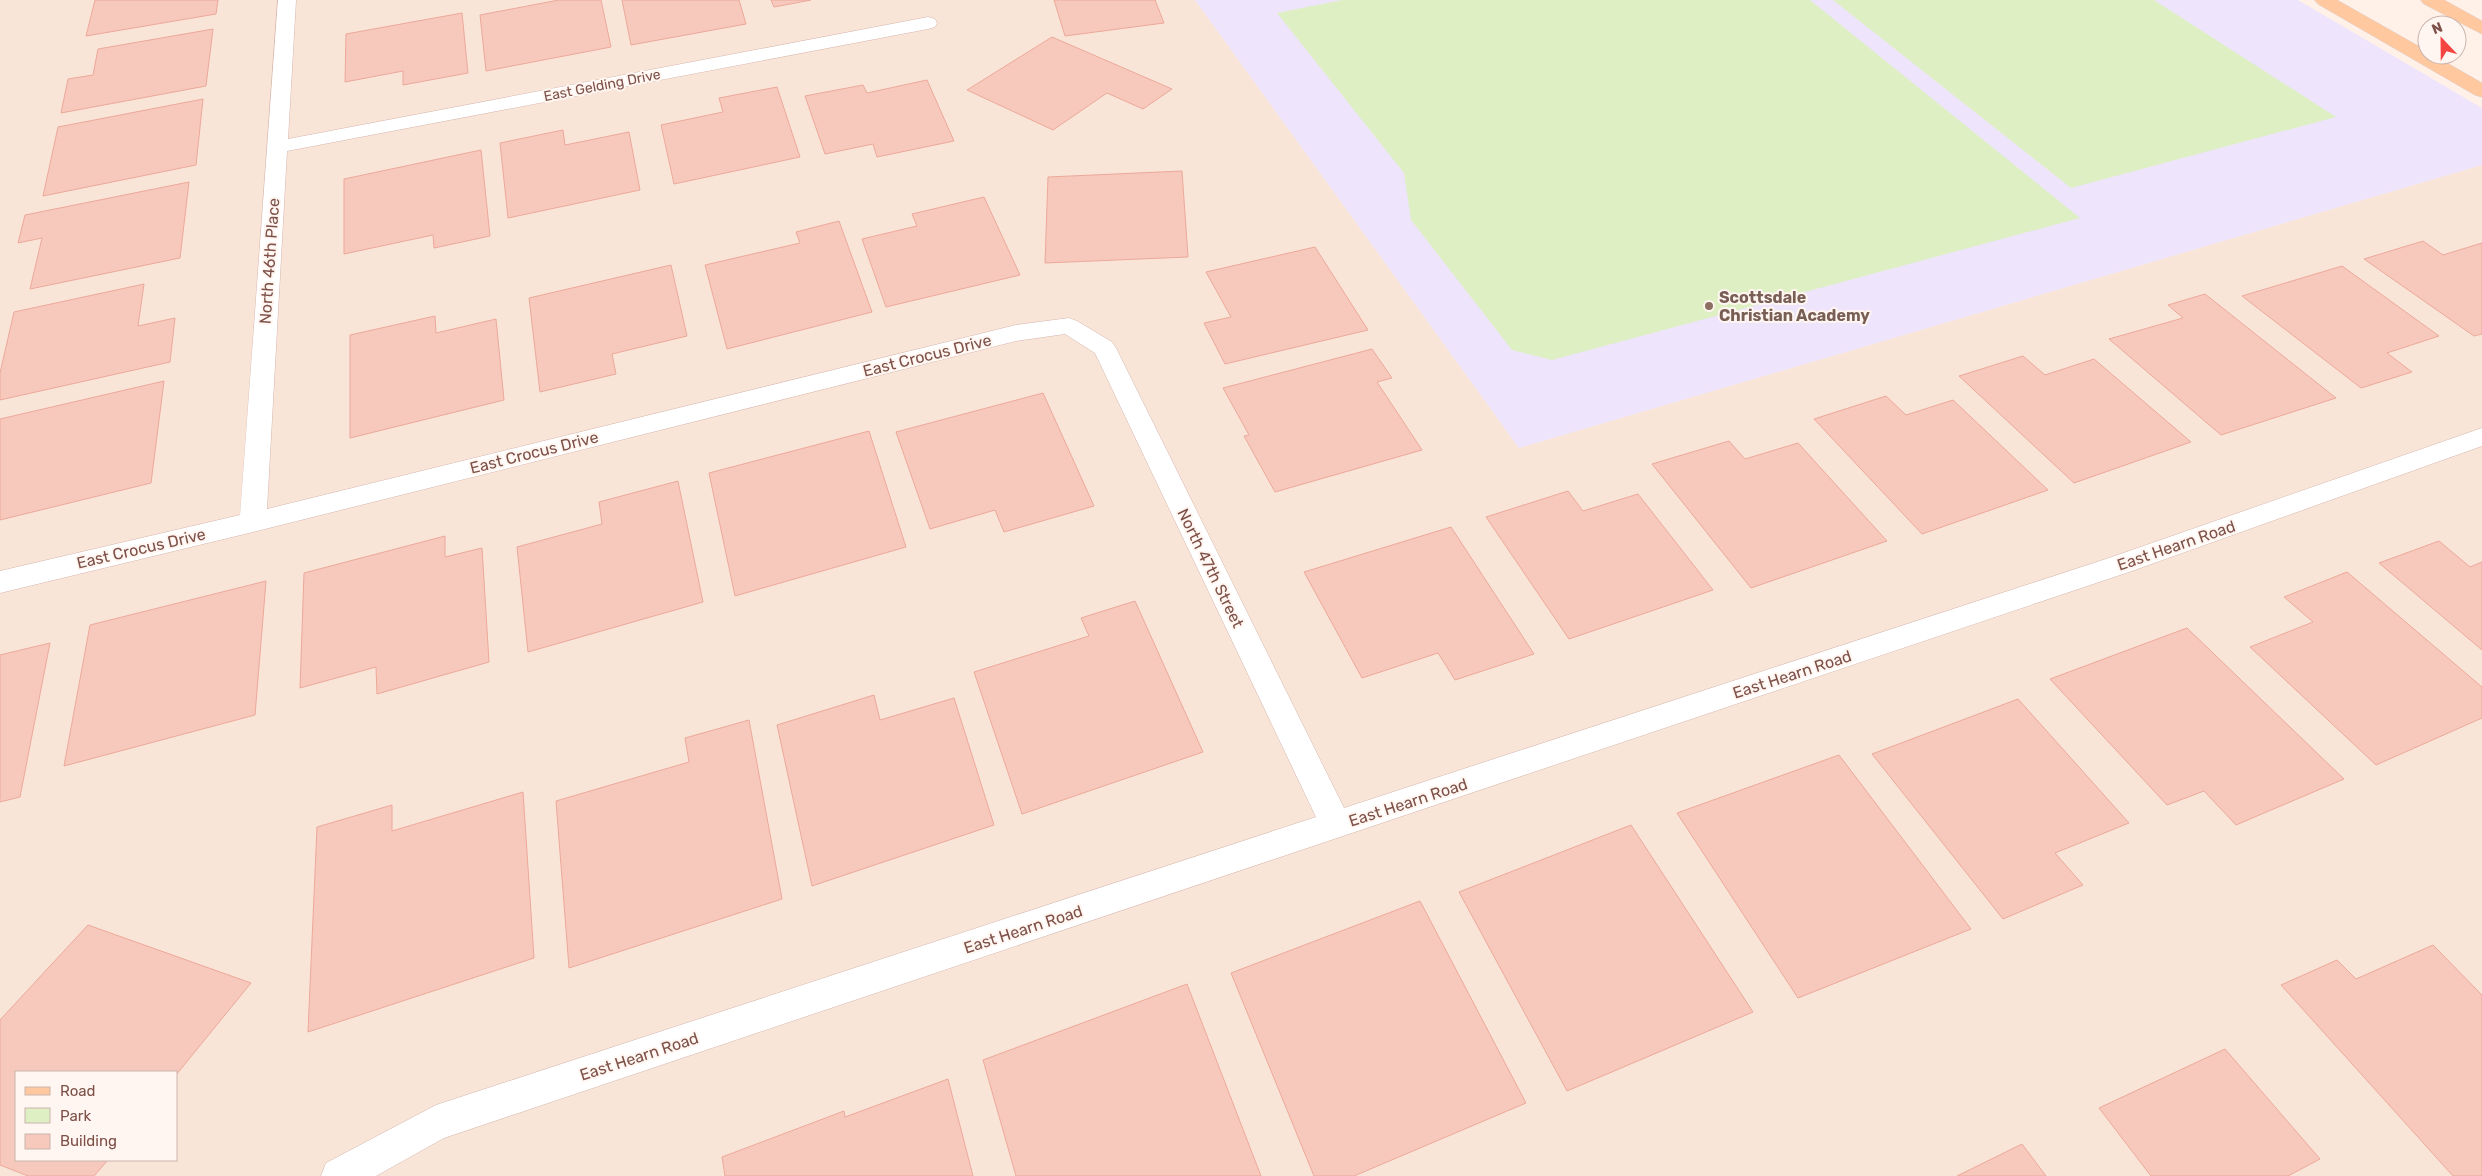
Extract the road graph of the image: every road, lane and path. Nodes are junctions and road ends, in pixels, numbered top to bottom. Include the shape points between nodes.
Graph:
1 (287, 0) edge
2 (2324, 0) edge
3 (2430, 0) edge
4 (928, 23) dead end
5 (2482, 28) edge
6 (2482, 91) edge
7 (276, 147) junction
8 (1069, 326) joint
9 (2482, 437) edge
10 (253, 522) junction
11 (0, 582) edge
12 (1336, 825) junction
13 (338, 1176) edge

1 - 7 street, North 46th Place
2 - 6 main road
3 - 5 main road
4 - 7 street, East Gelding Drive
7 - 10 street, North 46th Place
8 - 10 street, East Crocus Drive via 1016,333
8 - 12 street, North 47th Street via 1104,348
9 - 12 street, East Hearn Road via 2119,565
10 - 11 street, East Crocus Drive
12 - 13 street, East Hearn Road via 436,1123

